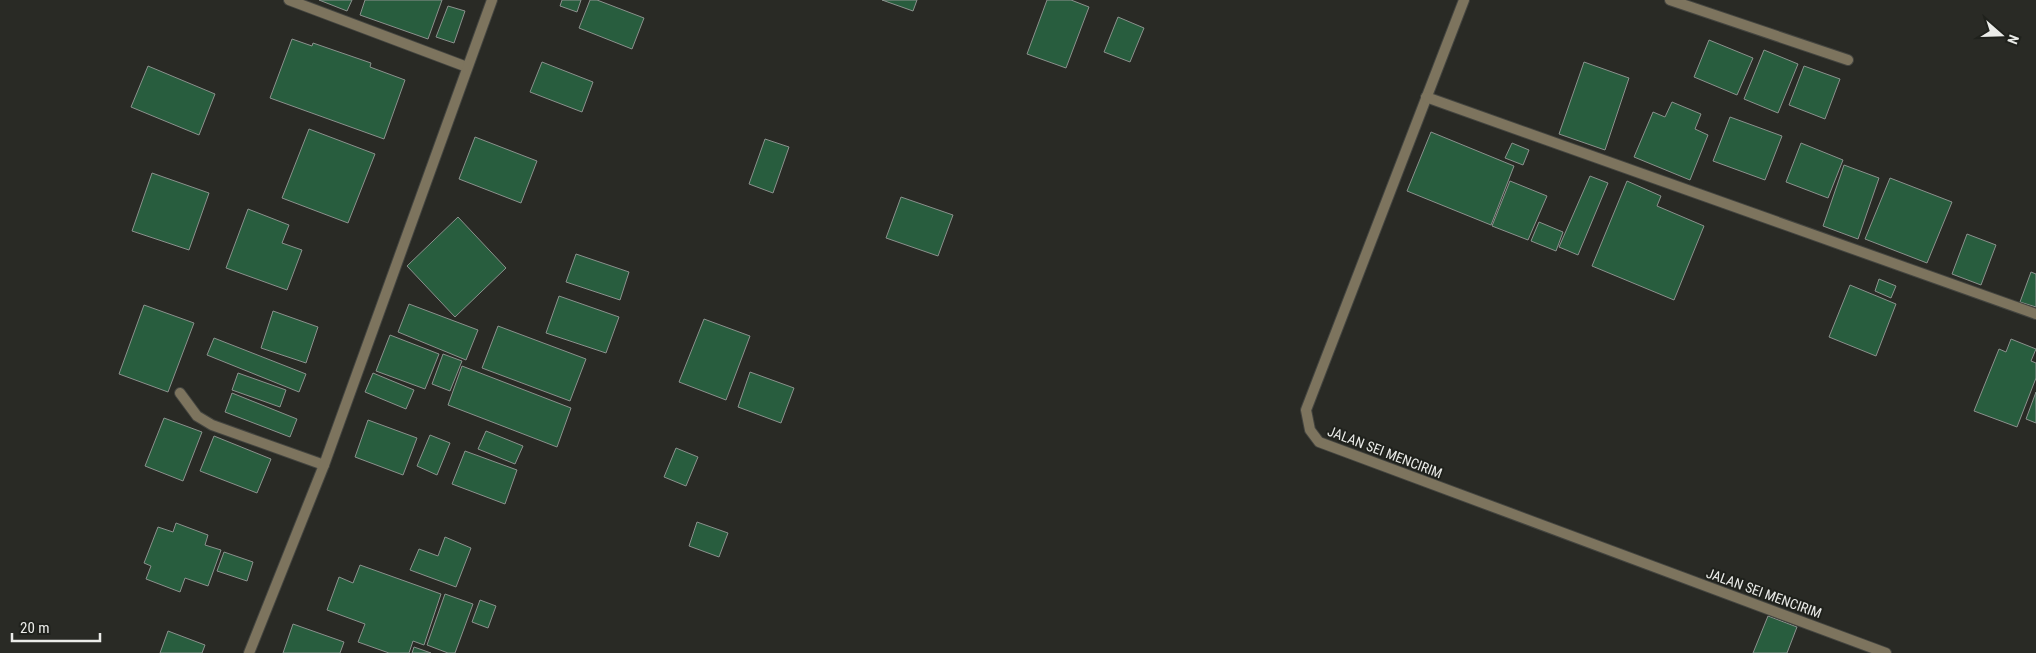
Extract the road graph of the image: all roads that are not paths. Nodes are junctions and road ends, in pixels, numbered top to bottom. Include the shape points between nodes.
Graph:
1 (289, 0) edge
2 (492, 0) edge
3 (1464, 0) edge
4 (1670, 0) edge
5 (1848, 60) dead end
6 (467, 67) junction
7 (1426, 97) junction
8 (2036, 314) edge
9 (180, 393) dead end
10 (324, 466) junction
11 (249, 653) edge
12 (1886, 653) edge

1 - 6 street
2 - 6 street
3 - 7 street, JALAN SEI MENCIRIM
4 - 5 street
6 - 10 street
7 - 8 street
7 - 12 street, JALAN SEI MENCIRIM via 1306,410 1312,436 1319,442
9 - 10 street via 197,416 212,425
10 - 11 street

